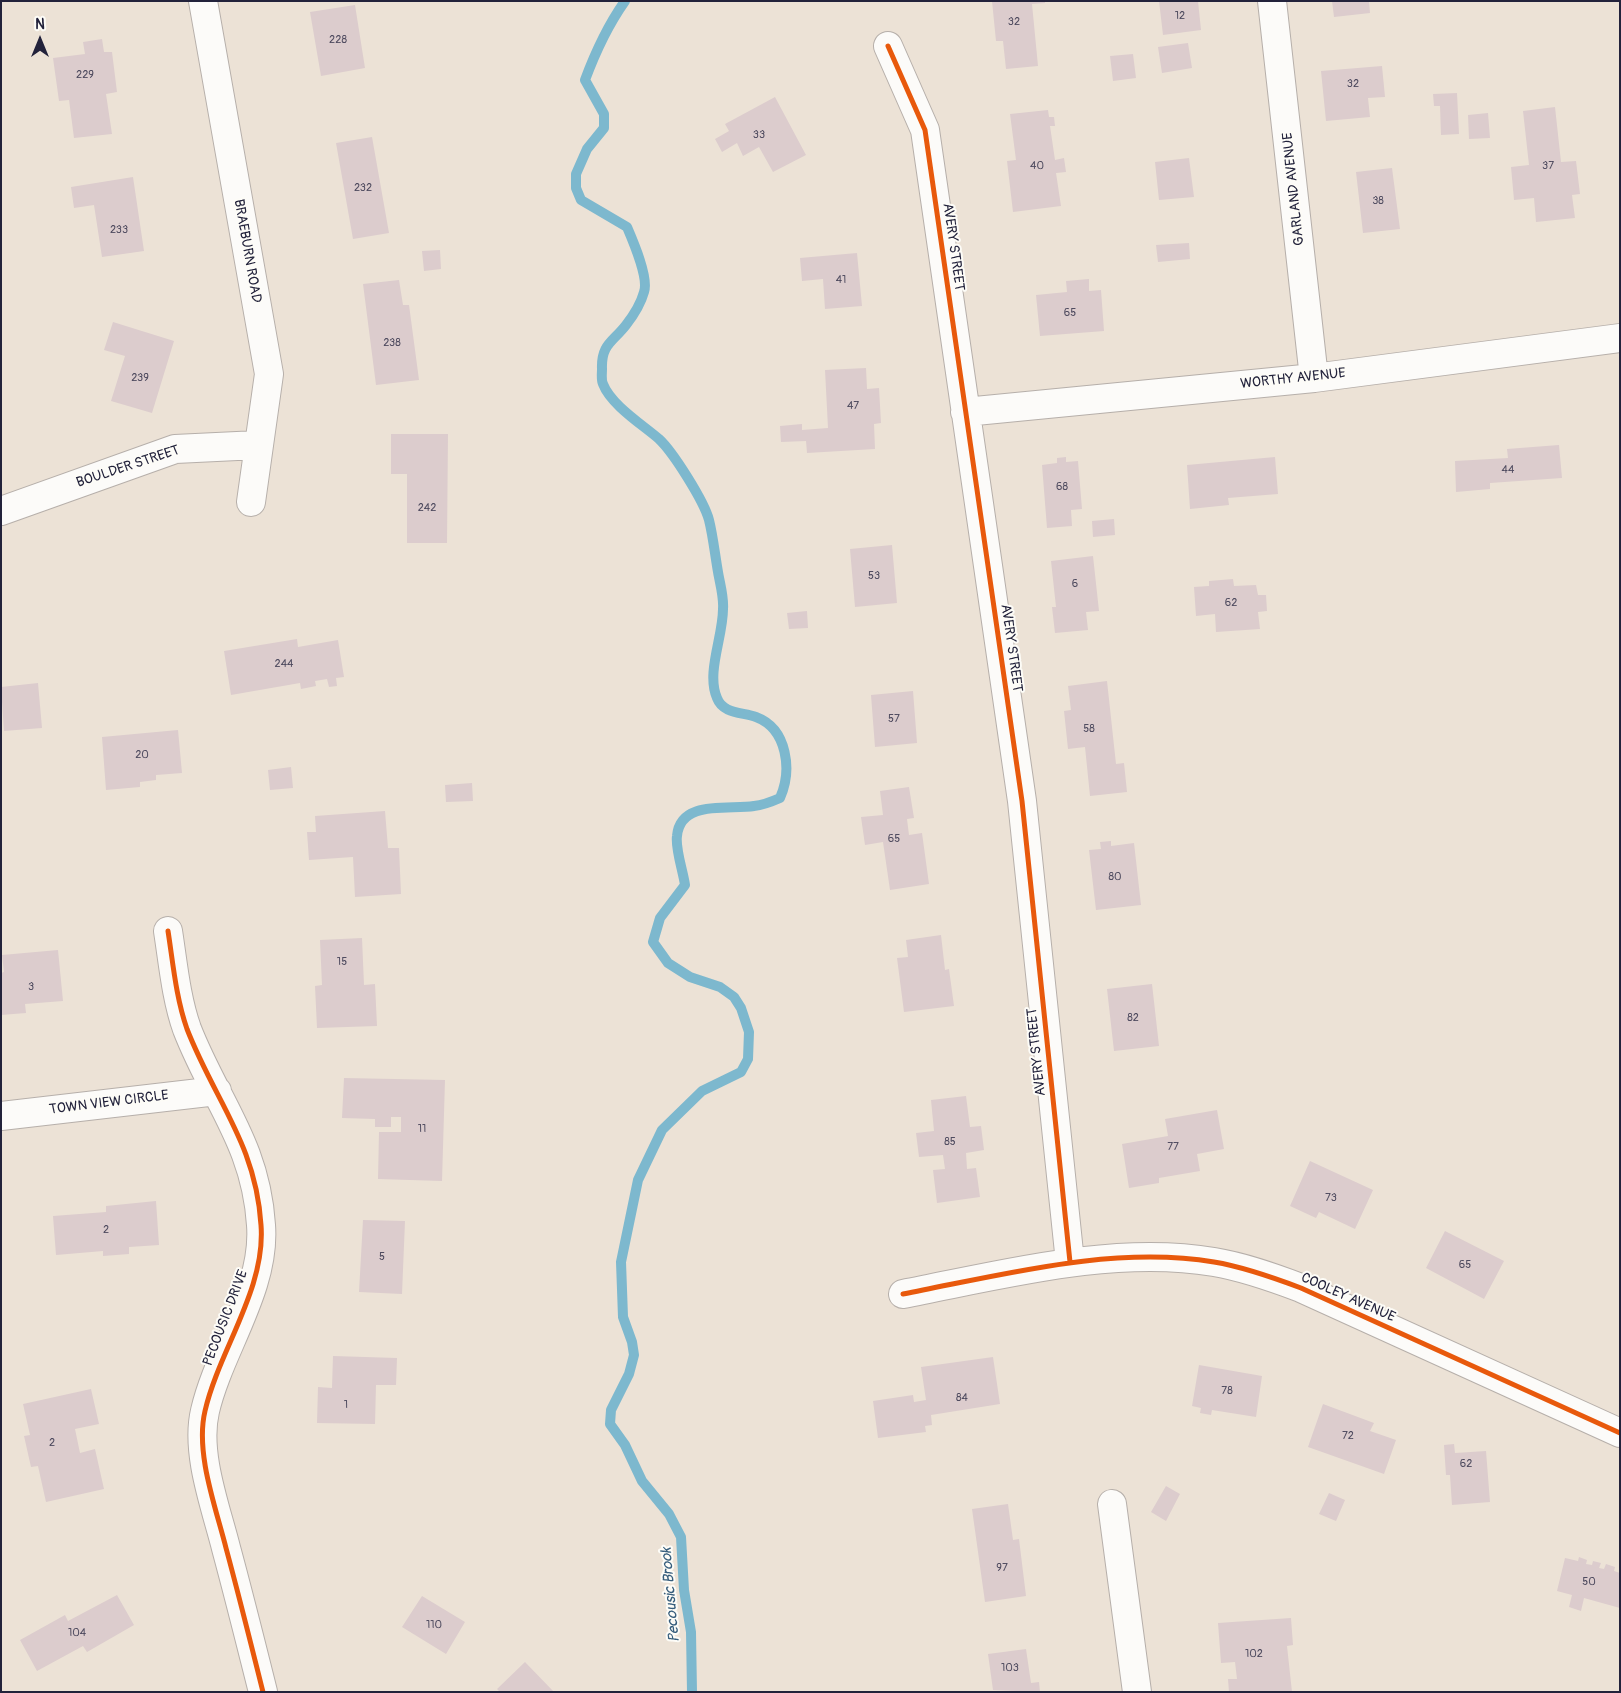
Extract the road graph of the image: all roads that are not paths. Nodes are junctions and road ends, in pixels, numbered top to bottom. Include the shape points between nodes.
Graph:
1 (203, 1) edge
2 (1272, 1) edge
3 (888, 46) dead end
4 (1620, 338) edge
5 (1314, 378) junction
6 (965, 412) junction
7 (258, 445) junction
8 (250, 502) dead end
9 (1, 511) edge
10 (168, 931) dead end
11 (217, 1091) junction
12 (1, 1116) edge
13 (1070, 1262) junction
14 (903, 1294) dead end
15 (1620, 1433) edge
16 (1112, 1504) dead end
17 (264, 1692) edge
18 (1137, 1692) edge

1 - 7 street, BRAEBURN ROAD via 269,374
2 - 5 street, GARLAND AVENUE
3 - 6 street, AVERY STREET via 925,130
4 - 5 street, WORTHY AVENUE
5 - 6 street, WORTHY AVENUE
6 - 13 street, AVERY STREET via 1022,801
7 - 8 street, BRAEBURN ROAD
7 - 9 street, BOULDER STREET via 175,449
10 - 11 street, PECOUSIC DRIVE via 184,1019
11 - 12 street, TOWN VIEW CIRCLE
11 - 17 street, PECOUSIC DRIVE via 231,1116 254,1174 261,1242 251,1291 220,1361 205,1412 204,1449 211,1490
13 - 14 street, COOLEY AVENUE
13 - 15 street, COOLEY AVENUE via 1182,1259 1246,1268 1301,1288
16 - 18 street

